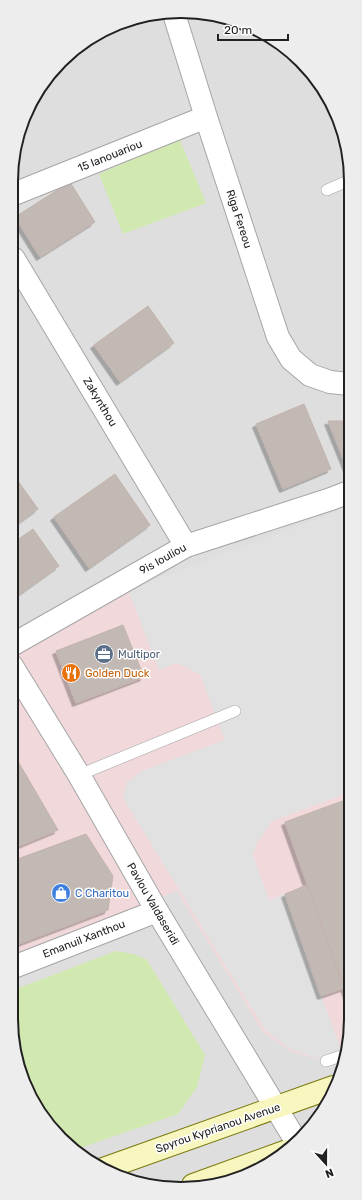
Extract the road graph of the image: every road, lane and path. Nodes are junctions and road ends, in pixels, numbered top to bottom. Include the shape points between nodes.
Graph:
1 (175, 18) edge
2 (206, 117) junction
3 (344, 183) edge
4 (327, 190) dead end
5 (18, 192) edge
6 (18, 266) edge
7 (344, 383) edge
8 (344, 494) edge
9 (186, 546) junction
10 (18, 642) edge
11 (18, 676) edge
12 (236, 711) dead end
13 (79, 775) junction
14 (157, 911) junction
15 (18, 965) edge
16 (339, 1056) edge
17 (326, 1060) dead end
18 (328, 1089) edge
19 (275, 1108) junction
20 (293, 1137) edge
21 (262, 1160) edge
22 (111, 1166) edge
23 (206, 1180) edge

1 - 2 street, Riga Fereou
2 - 5 street, 15 Ianouariou
2 - 7 street, Riga Fereou via 278,337 291,358 310,375
3 - 4 lane
6 - 9 street, Zakynthou
8 - 9 street, 9is Iouliou
9 - 10 street, 9is Iouliou
11 - 13 street, Pavlou Valdaseridi
12 - 13 lane
13 - 14 street, Pavlou Valdaseridi
14 - 15 street, Emanuil Xanthou
14 - 19 street, Pavlou Valdaseridi
16 - 17 lane
18 - 19 main road, Spyrou Kyprianou Avenue
19 - 20 street, Pavlou Valdaseridi
19 - 22 main road, Spyrou Kyprianou Avenue
21 - 23 main road

